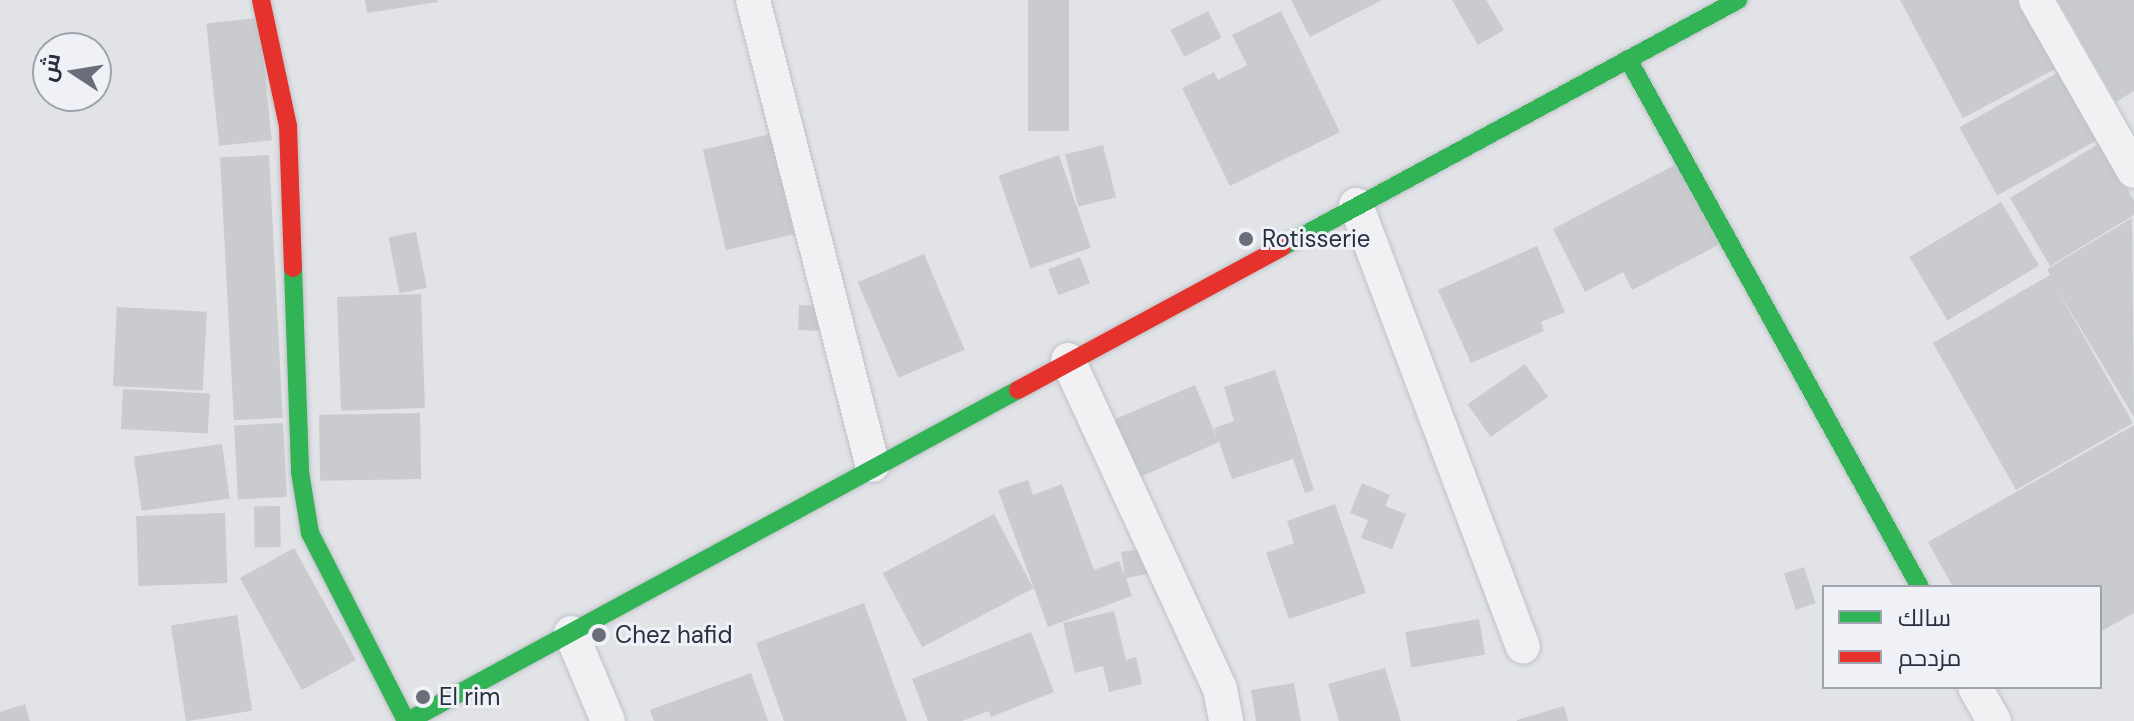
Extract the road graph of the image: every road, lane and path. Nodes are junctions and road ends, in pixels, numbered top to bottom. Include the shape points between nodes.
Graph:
1 (261, 0) edge
2 (753, 0) edge
3 (1738, 0) edge
4 (2036, 0) edge
5 (1628, 59) junction
6 (2134, 171) edge
7 (1356, 205) junction
8 (1068, 360) junction
9 (872, 465) junction
10 (1919, 585) edge
11 (571, 633) junction
12 (1523, 646) dead end
13 (1976, 689) edge
14 (407, 721) edge
15 (608, 721) edge
16 (1226, 721) edge
17 (1994, 721) edge

1 - 14 main road via 288,126 300,472 310,533
2 - 9 street
3 - 5 main road
4 - 6 street
5 - 7 main road
5 - 10 main road
7 - 8 main road
7 - 12 street
8 - 9 main road
8 - 16 street via 1220,689
9 - 11 main road
11 - 14 main road
11 - 15 street
13 - 17 street

